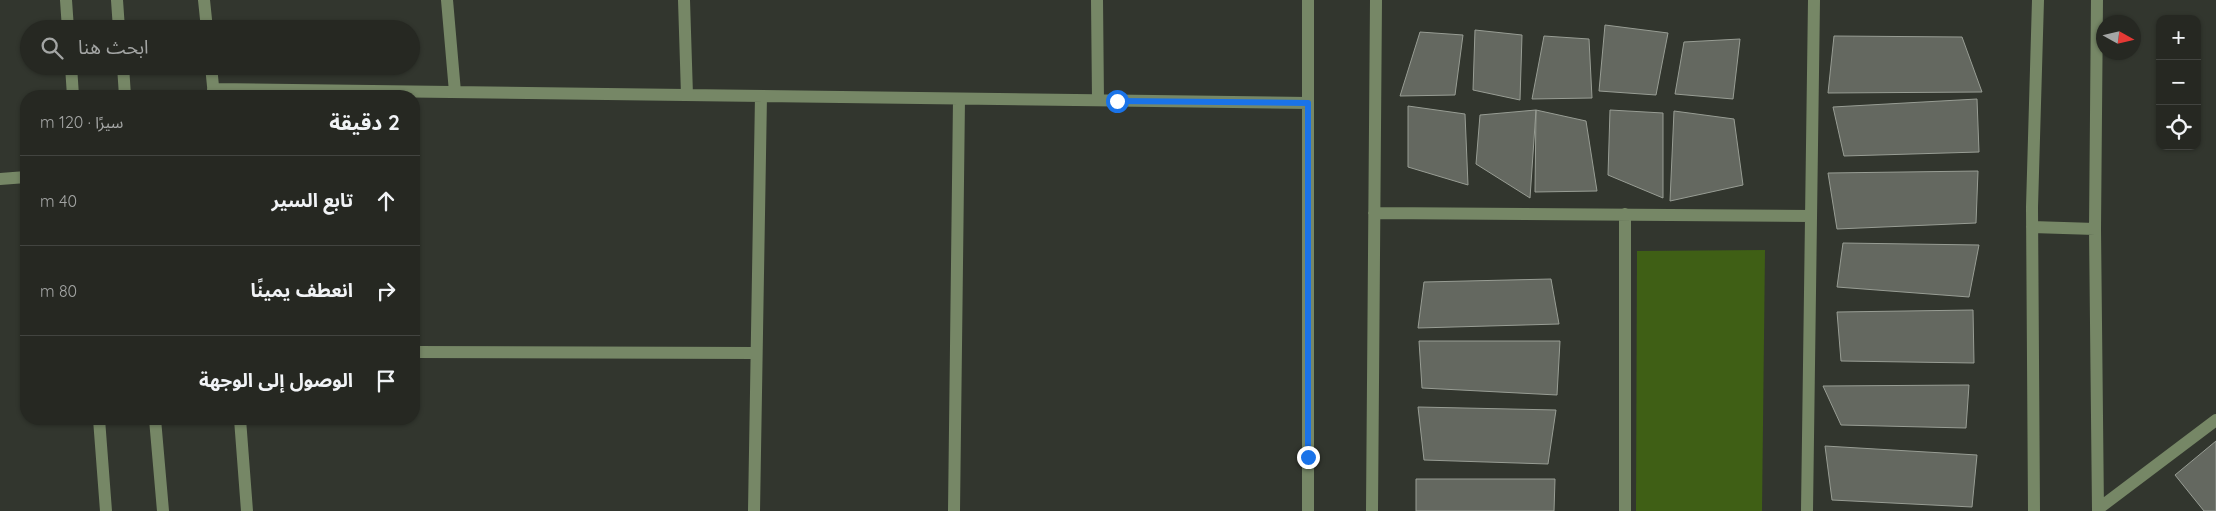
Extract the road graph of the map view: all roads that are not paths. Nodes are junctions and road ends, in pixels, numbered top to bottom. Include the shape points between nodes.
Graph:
1 (66, 0) edge
2 (117, 0) edge
3 (204, 0) edge
4 (447, 0) edge
5 (684, 0) edge
6 (1097, 0) edge
7 (1308, 0) edge
8 (1376, 0) edge
9 (1814, 0) edge
10 (2038, 0) edge
11 (2097, 0) edge
12 (67, 20) edge
13 (118, 20) edge
14 (206, 20) edge
15 (72, 75) edge
16 (124, 75) edge
17 (212, 75) edge
18 (73, 90) edge
19 (125, 90) edge
20 (213, 90) edge
21 (420, 92) edge
22 (455, 92) junction
23 (687, 95) junction
24 (761, 96) junction
25 (959, 98) junction
26 (1098, 100) junction
27 (1308, 103) junction
28 (20, 177) edge
29 (0, 179) edge
30 (1374, 213) junction
31 (1625, 214) junction
32 (1811, 216) junction
33 (2032, 227) junction
34 (2095, 229) junction
35 (420, 352) edge
36 (756, 353) junction
37 (2216, 420) edge
38 (99, 425) edge
39 (156, 425) edge
40 (240, 425) edge
41 (2098, 510) edge
42 (106, 511) edge
43 (163, 511) edge
44 (247, 511) edge
45 (754, 511) edge
46 (954, 511) edge
47 (1308, 511) edge
48 (1372, 511) edge
49 (1625, 511) edge
50 (1807, 511) edge
51 (2034, 511) edge

1 - 12 street
2 - 13 street
3 - 14 street
4 - 22 street
5 - 23 street
6 - 26 street
7 - 27 street
8 - 30 street
9 - 32 street
10 - 33 street
11 - 34 street
15 - 18 street
16 - 19 street
17 - 20 street
21 - 22 street
22 - 23 street
23 - 24 street
24 - 25 street
24 - 36 street
25 - 26 street
25 - 46 street
26 - 27 street
27 - 47 street
28 - 29 street
30 - 31 street
30 - 48 street
31 - 32 street
31 - 49 street
32 - 50 street
33 - 34 street
33 - 51 street
34 - 41 street
35 - 36 street
36 - 45 street
37 - 41 street
38 - 42 street
39 - 43 street
40 - 44 street

